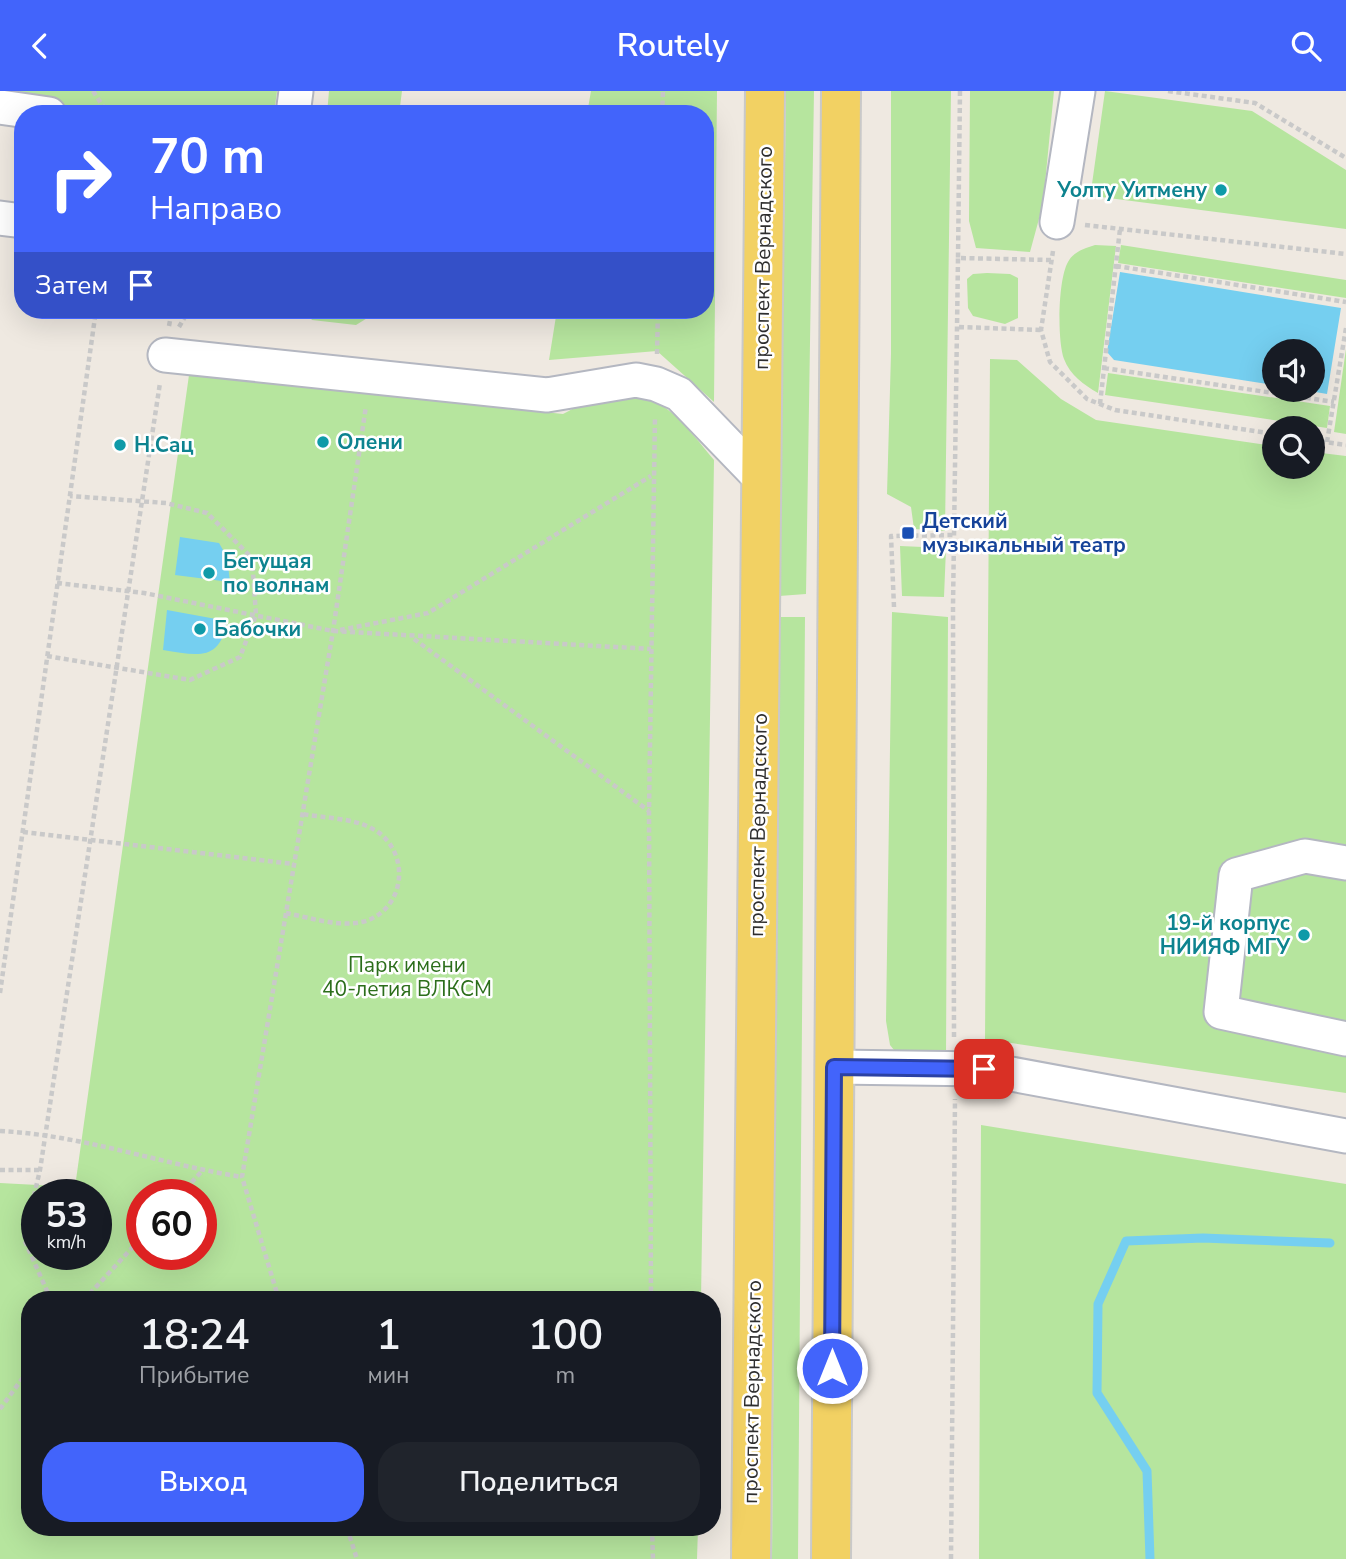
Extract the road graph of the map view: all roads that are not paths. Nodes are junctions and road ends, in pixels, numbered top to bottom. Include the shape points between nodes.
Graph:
1 (765, 91) edge
2 (841, 91) edge
3 (1077, 91) edge
4 (1057, 222) road end
5 (165, 355) road end
6 (761, 479) junction
7 (1346, 863) edge
8 (1346, 1039) edge
9 (834, 1067) junction
10 (1346, 1136) edge
11 (751, 1559) edge
12 (831, 1559) edge

1 - 6 main road, проспект Вернадского
2 - 9 main road
3 - 4 lane
5 - 6 lane via 547,395 636,380 656,384 679,394
6 - 11 main road, проспект Вернадского
7 - 8 lane via 1305,856 1236,875 1221,1012
9 - 10 lane via 984,1069
9 - 12 main road

